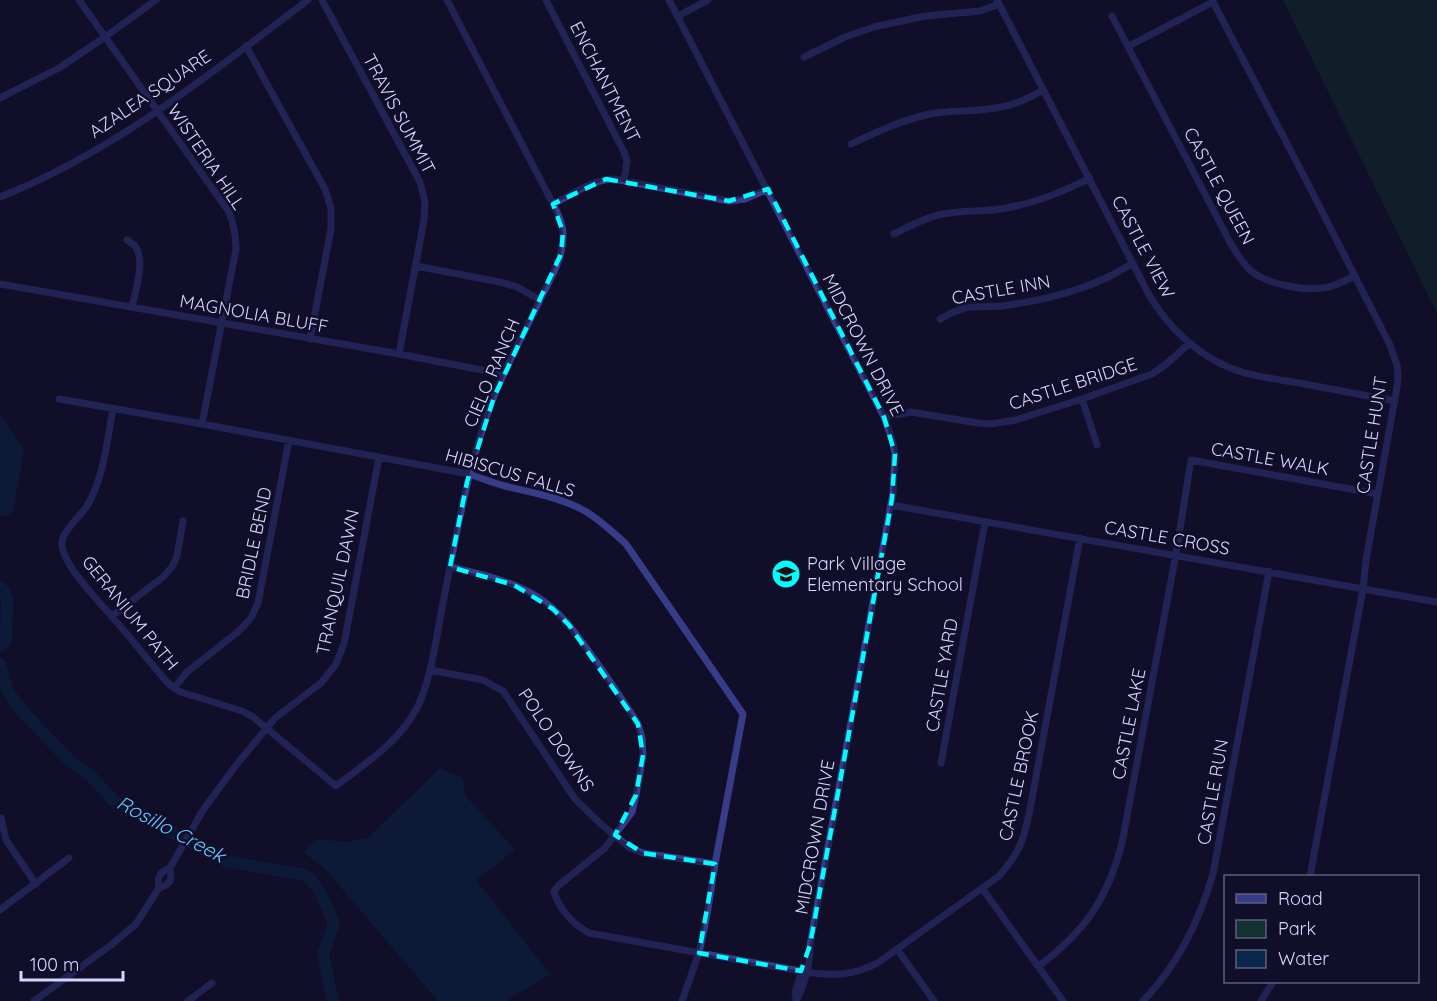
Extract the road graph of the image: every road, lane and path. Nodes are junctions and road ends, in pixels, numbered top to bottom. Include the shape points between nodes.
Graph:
1 (79, 0) edge
2 (156, 0) edge
3 (308, 0) edge
4 (322, 0) edge
5 (447, 0) edge
6 (546, 0) edge
7 (669, 0) edge
8 (708, 0) edge
9 (1213, 1) edge
10 (998, 2) edge
11 (678, 16) junction
12 (1112, 16) dead end
13 (105, 37) junction
14 (246, 46) junction
15 (1129, 46) junction
16 (804, 57) dead end
17 (1043, 90) junction
18 (0, 98) edge
19 (157, 111) junction
20 (851, 144) dead end
21 (1090, 178) junction
22 (624, 181) junction
23 (768, 189) junction
24 (0, 197) edge
25 (554, 204) junction
26 (894, 234) dead end
27 (127, 240) dead end
28 (1133, 263) junction
29 (416, 266) junction
30 (1354, 276) junction
31 (0, 284) edge
32 (540, 300) junction
33 (132, 308) junction
34 (940, 319) dead end
35 (222, 323) junction
36 (310, 339) junction
37 (1190, 343) junction
38 (399, 354) junction
39 (503, 376) junction
40 (59, 399) dead end
41 (1082, 399) junction
42 (1395, 401) junction
43 (113, 409) junction
44 (884, 417) junction
45 (202, 424) junction
46 (290, 440) junction
47 (1098, 445) dead end
48 (378, 457) junction
49 (1191, 460) joint
50 (470, 474) junction
51 (1378, 494) junction
52 (891, 505) junction
53 (183, 521) dead end
54 (985, 522) junction
55 (1080, 538) junction
56 (1176, 554) junction
57 (450, 567) junction
58 (1269, 571) junction
59 (1363, 589) junction
60 (1437, 602) edge
61 (112, 616) junction
62 (430, 670) junction
63 (174, 688) junction
64 (267, 728) junction
65 (941, 763) dead end
66 (336, 786) joint
67 (1, 818) edge
68 (615, 835) junction
69 (69, 858) dead end
70 (715, 864) junction
71 (170, 868) junction
72 (1310, 875) edge
73 (36, 884) junction
74 (159, 888) junction
75 (982, 888) junction
76 (0, 910) edge
77 (897, 949) junction
78 (699, 953) junction
79 (1039, 966) junction
80 (803, 972) junction
81 (212, 983) dead end
82 (1272, 983) edge
83 (796, 1000) edge
84 (34, 1001) edge
85 (188, 1001) edge
86 (682, 1001) edge
87 (934, 1001) edge
88 (1063, 1001) edge
89 (1143, 1001) edge
90 (1261, 1001) edge

1 - 13 street, WISTERIA HILL
2 - 13 street
3 - 14 street, AZALEA SQUARE
4 - 29 street, TRAVIS SUMMIT via 420,182 425,202
5 - 25 street, CIELO RANCH
6 - 22 street, ENCHANTMENT via 624,153
7 - 11 street, MIDCROWN DRIVE
8 - 11 street
9 - 15 street
9 - 30 street, CASTLE HUNT
10 - 16 street via 980,11 925,16 874,27
10 - 17 street, CASTLE VIEW
11 - 23 street, MIDCROWN DRIVE
12 - 15 street, CASTLE QUEEN
13 - 18 street via 59,68
13 - 19 street, WISTERIA HILL
14 - 19 street, AZALEA SQUARE
14 - 36 street via 325,189 331,208 331,229
15 - 30 street, CASTLE QUEEN via 1243,263 1264,279 1298,288 1322,288
17 - 20 street via 1007,106 947,112 901,122
17 - 21 street, CASTLE VIEW
19 - 24 street, AZALEA SQUARE via 63,168
19 - 35 street, WISTERIA HILL via 233,223 236,249
21 - 26 street via 1029,204 938,215
21 - 28 street, CASTLE VIEW
22 - 23 street via 729,201
22 - 25 street via 599,180
23 - 44 street, MIDCROWN DRIVE
25 - 32 street, CIELO RANCH via 563,244
27 - 33 street via 140,256
28 - 34 street, CASTLE INN via 1091,285 1053,297 968,308
28 - 37 street, CASTLE VIEW via 1164,317
29 - 32 street via 510,285
29 - 38 street, TRAVIS SUMMIT
30 - 42 street, CASTLE HUNT via 1393,352 1398,377
31 - 33 street, MAGNOLIA BLUFF
32 - 39 street, CIELO RANCH
33 - 35 street, MAGNOLIA BLUFF
35 - 36 street, MAGNOLIA BLUFF
35 - 45 street, WISTERIA HILL
36 - 38 street, MAGNOLIA BLUFF
37 - 41 street, CASTLE BRIDGE via 1152,374
37 - 42 street, CASTLE VIEW via 1218,362 1247,374
38 - 39 street, MAGNOLIA BLUFF
39 - 50 street, CIELO RANCH
40 - 43 street, HIBISCUS FALLS
41 - 44 street, CASTLE BRIDGE via 1006,422 978,423 911,412
41 - 47 street
42 - 51 street, CASTLE HUNT
43 - 45 street, HIBISCUS FALLS
43 - 61 street, GERANIUM PATH via 95,490 62,542 64,553 83,585
44 - 52 street, MIDCROWN DRIVE via 895,454
45 - 46 street, HIBISCUS FALLS
46 - 48 street, HIBISCUS FALLS
46 - 63 street, BRIDLE BEND via 258,603 251,618 187,672
48 - 50 street, HIBISCUS FALLS
48 - 64 street, TRANQUIL DAWN via 344,644 336,664 321,683 274,718
49 - 51 street, CASTLE WALK
49 - 56 street, CASTLE LAKE
50 - 57 street, CIELO RANCH
50 - 70 street, HIBISCUS FALLS via 569,503 613,532 634,555 743,714
51 - 59 street, CASTLE HUNT
52 - 54 street, CASTLE CROSS
52 - 80 street, MIDCROWN DRIVE
53 - 61 street via 172,567
54 - 55 street, CASTLE CROSS
54 - 65 street, CASTLE YARD
55 - 56 street, CASTLE CROSS
55 - 75 street, CASTLE BROOK via 1024,837 1010,864
56 - 58 street, CASTLE CROSS
56 - 79 street, CASTLE LAKE via 1117,862 1090,916 1061,949
57 - 62 street, CIELO RANCH
57 - 68 street via 514,585 553,609 570,625 629,709 638,724 643,755 632,812
58 - 59 street, CASTLE CROSS
58 - 89 street, CASTLE RUN via 1205,902 1180,954
59 - 60 street, CASTLE CROSS
59 - 72 street, CASTLE HUNT
61 - 63 street, GERANIUM PATH
62 - 66 street, CIELO RANCH via 418,706 396,737
62 - 68 street, POLO DOWNS via 483,680 503,691 575,799
63 - 64 street, GERANIUM PATH via 242,711
64 - 66 street, GERANIUM PATH
64 - 71 street, TRANQUIL DAWN via 203,810
67 - 73 street via 6,840
68 - 70 street, POLO DOWNS via 643,854
68 - 78 street, CASTLE BROOK via 605,848 559,885 554,891 556,900 576,925 589,933
69 - 73 street
70 - 78 street, HIBISCUS FALLS
71 - 74 street, TRANQUIL DAWN via 170,881
71 - 74 street, TRANQUIL DAWN via 159,875
73 - 76 street
74 - 84 street, TRANQUIL DAWN via 136,924
75 - 77 street, CASTLE BROOK
75 - 79 street
77 - 80 street, CASTLE BROOK via 857,971 834,975
77 - 87 street
78 - 80 street, CASTLE BROOK
78 - 86 street, HIBISCUS FALLS
79 - 88 street
80 - 83 street, MIDCROWN DRIVE
81 - 85 street
82 - 90 street

